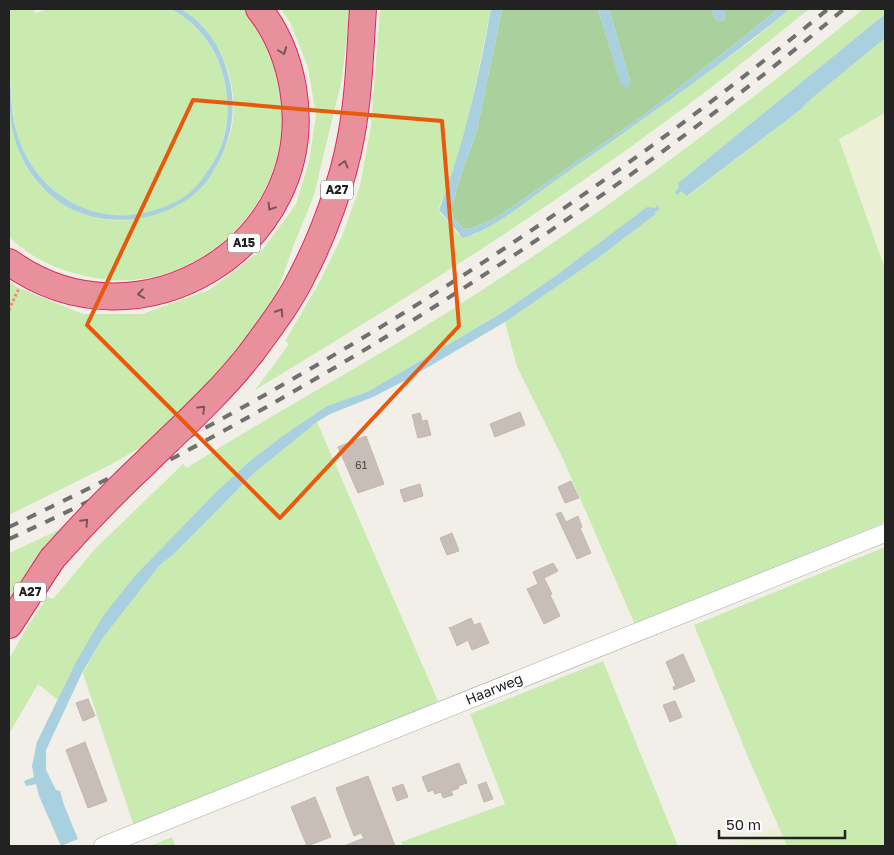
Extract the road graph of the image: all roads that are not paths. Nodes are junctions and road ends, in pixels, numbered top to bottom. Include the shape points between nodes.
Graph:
1 (259, 9) edge
2 (363, 9) edge
3 (9, 262) edge
4 (885, 533) edge
5 (9, 625) edge
6 (103, 846) edge

1 -> 3 highway, A15 via 278,37 286,57 295,100 295,142 284,184 274,204 243,245 220,264 195,278 138,295 86,295 65,291 26,274
5 -> 2 highway, A27, bridge via 52,559 112,495 231,379 278,316 302,277 335,196 351,138
4 - 6 street, Haarweg

